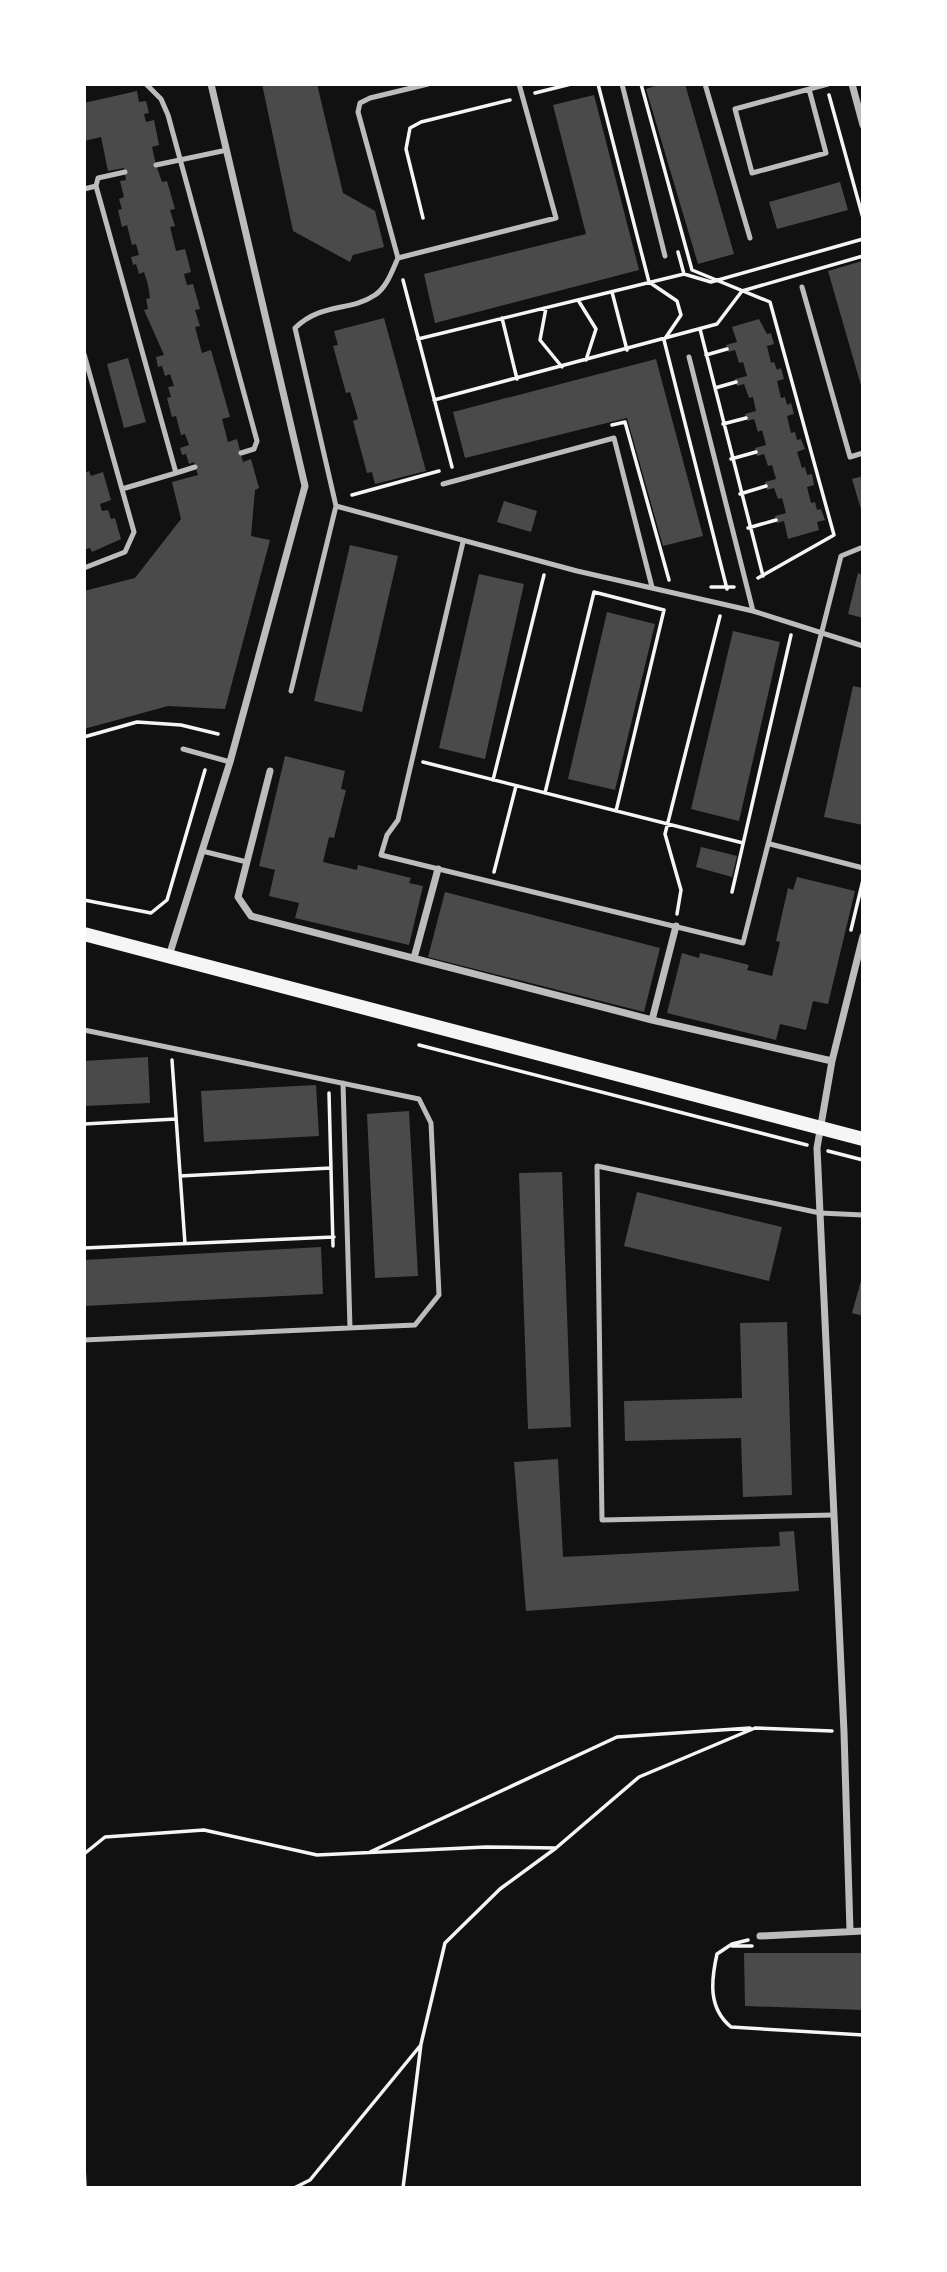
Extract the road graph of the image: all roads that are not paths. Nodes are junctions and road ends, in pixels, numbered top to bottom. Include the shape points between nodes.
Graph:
1 (146, 84) edge
2 (211, 84) edge
3 (428, 84) edge
4 (519, 84) edge
5 (622, 84) edge
6 (705, 84) edge
7 (827, 84) edge
8 (852, 84) edge
9 (809, 89) junction
10 (863, 125) edge
11 (228, 150) junction
12 (180, 159) junction
13 (156, 165) dead end
14 (125, 172) dead end
15 (96, 186) junction
16 (84, 189) edge
17 (750, 238) dead end
18 (665, 256) dead end
19 (398, 258) junction
20 (802, 287) dead end
21 (84, 354) edge
22 (689, 357) dead end
23 (241, 453) dead end
24 (863, 453) edge
25 (195, 467) dead end
26 (176, 473) junction
27 (443, 484) dead end
28 (121, 489) junction
29 (336, 506) junction
30 (463, 542) junction
31 (863, 548) edge
32 (84, 568) edge
33 (652, 587) junction
34 (753, 611) junction
35 (823, 635) junction
36 (863, 646) edge
37 (291, 691) dead end
38 (183, 749) dead end
39 (230, 762) junction
40 (270, 771) dead end
41 (770, 844) junction
42 (202, 851) junction
43 (247, 862) junction
44 (863, 868) edge
45 (438, 869) junction
46 (676, 926) junction
47 (84, 934) edge
48 (863, 936) edge
49 (169, 957) junction
50 (414, 958) junction
51 (652, 1020) junction
52 (84, 1030) edge
53 (832, 1061) junction
54 (343, 1083) junction
55 (818, 1128) junction
56 (863, 1139) edge
57 (820, 1213) junction
58 (863, 1215) edge
59 (350, 1328) junction
60 (84, 1340) edge
61 (834, 1515) junction
62 (850, 1931) junction
63 (863, 1931) edge
64 (760, 1937) road end

1 - 12 lane via 161,99
2 - 11 street
3 - 19 lane via 370,98 360,103 358,112
4 - 19 lane via 556,218
5 - 18 lane
6 - 17 lane
7 - 9 lane
8 - 10 street
9 - 9 lane via 735,109 752,173 826,153
11 - 12 lane
11 - 39 street via 305,486
12 - 13 lane
12 - 23 lane via 257,441 254,449
14 - 15 lane via 98,178
15 - 16 lane
15 - 26 lane
19 - 29 lane via 386,284 374,296 309,315 295,328
20 - 24 lane via 850,457
21 - 28 lane
22 - 34 lane
25 - 26 lane
26 - 28 lane
27 - 33 lane via 614,438
28 - 32 lane via 134,532 132,543 114,559
29 - 30 lane
29 - 37 lane
30 - 33 lane
30 - 45 lane via 398,820 381,855
31 - 35 lane via 841,556
33 - 34 lane
34 - 35 lane
35 - 36 lane
35 - 41 lane
38 - 39 lane
39 - 42 street
40 - 43 street
41 - 44 lane
41 - 46 lane via 743,943
42 - 43 lane
42 - 49 street
43 - 50 street via 238,897 250,916
45 - 46 lane
45 - 50 street
46 - 51 street
47 - 49 main road
48 - 53 street
49 - 55 main road
50 - 51 street
51 - 53 street
52 - 54 lane
53 - 55 street
54 - 59 lane
54 - 59 lane via 419,1099 431,1123 439,1295 415,1325
55 - 56 main road
55 - 57 street
57 - 58 lane
57 - 61 street
57 - 61 lane via 597,1166 603,1520
59 - 60 lane
61 - 62 street
62 - 63 street
62 - 64 street

